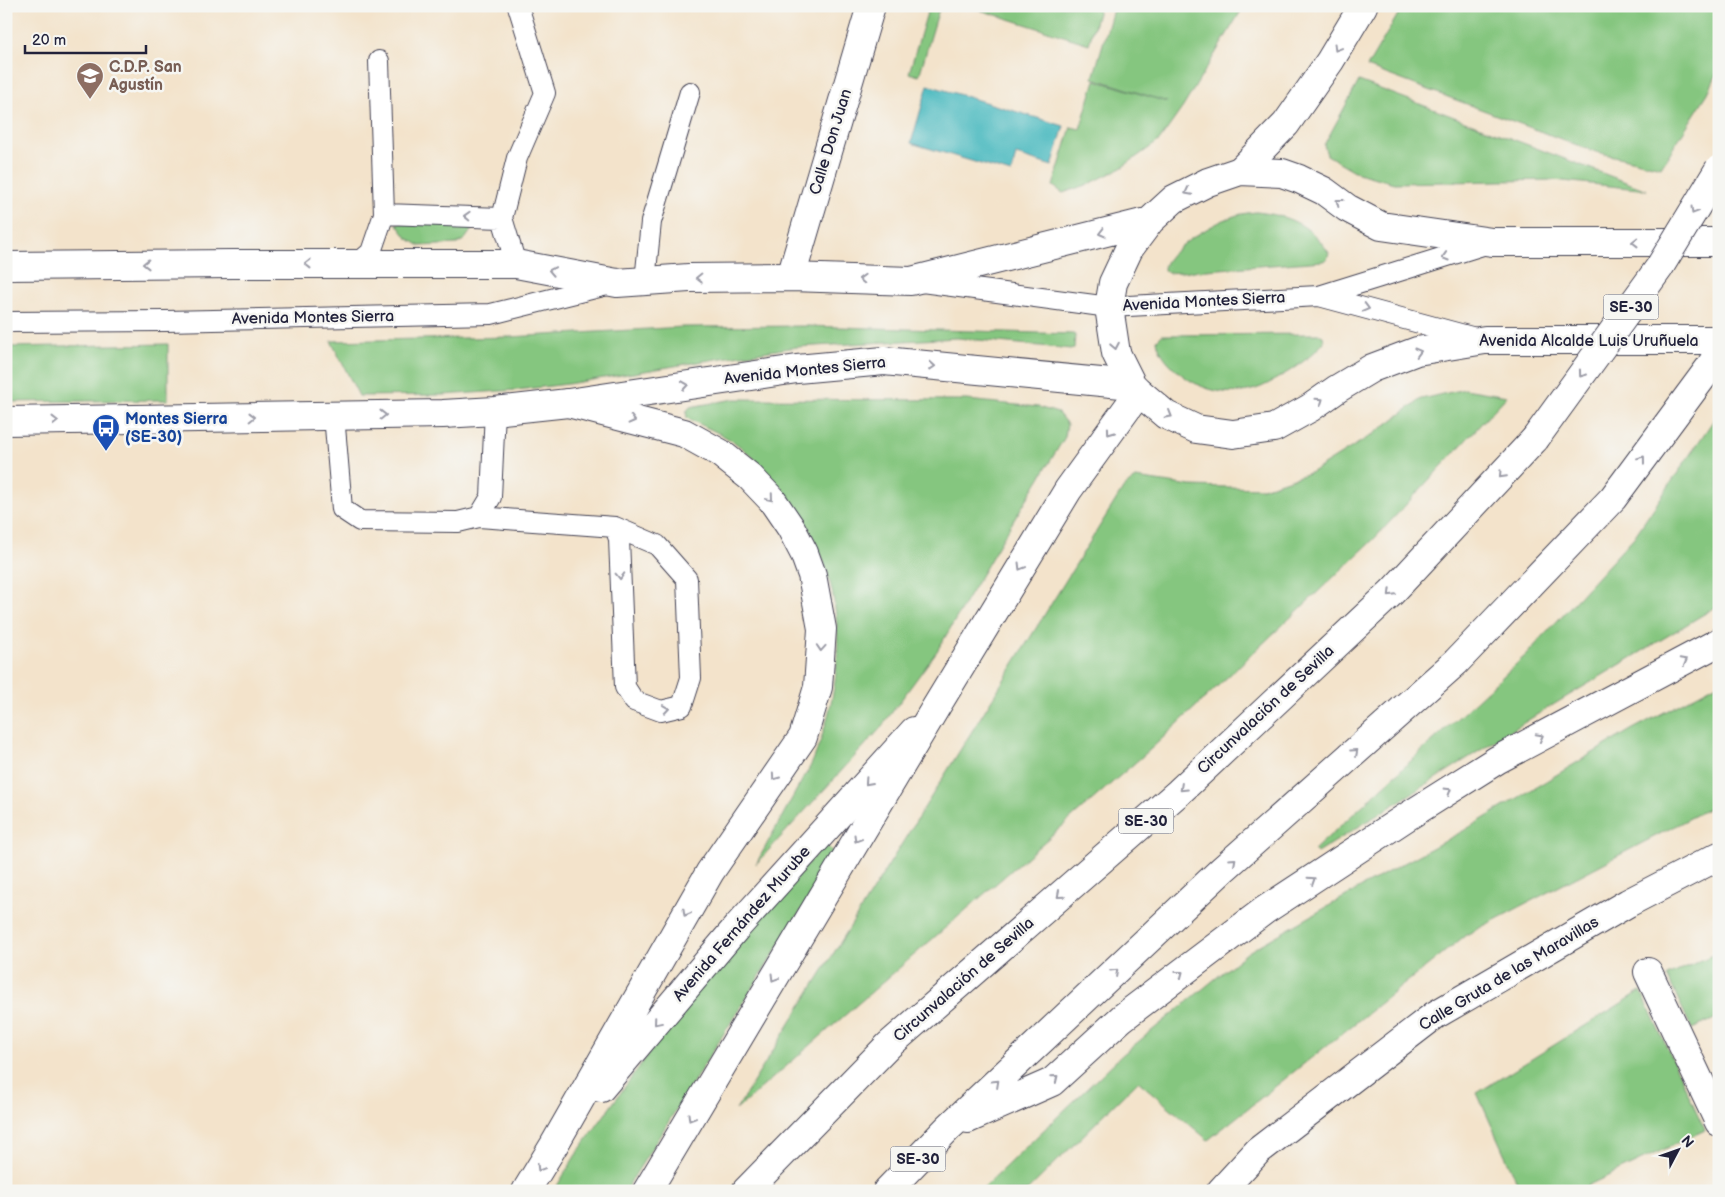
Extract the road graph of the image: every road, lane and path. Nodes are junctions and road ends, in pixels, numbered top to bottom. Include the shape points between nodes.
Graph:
1 (518, 6) edge
2 (871, 6) edge
3 (1363, 6) edge
4 (379, 61) dead end
5 (690, 92) dead end
6 (1719, 169) edge
7 (1240, 171) junction
8 (384, 214) junction
9 (502, 218) junction
10 (1150, 222) junction
11 (1492, 242) junction
12 (1719, 242) edge
13 (357, 264) junction
14 (516, 264) junction
15 (6, 266) edge
16 (791, 277) junction
17 (645, 281) junction
18 (910, 281) junction
19 (617, 283) junction
20 (1319, 296) junction
21 (1109, 307) junction
22 (6, 322) edge
23 (1485, 340) junction
24 (1719, 340) edge
25 (1719, 352) edge
26 (1136, 388) junction
27 (568, 403) junction
28 (495, 411) junction
29 (334, 415) junction
30 (6, 422) edge
31 (479, 517) junction
32 (616, 527) junction
33 (1719, 642) edge
34 (936, 707) junction
35 (803, 737) joint
36 (1719, 856) edge
37 (1648, 972) dead end
38 (1719, 1122) edge
39 (948, 1128) junction
40 (554, 1145) junction
41 (526, 1191) edge
42 (647, 1191) edge
43 (746, 1191) edge
44 (887, 1191) edge
45 (1221, 1191) edge

1 - 9 lane via 545,93 517,158
2 - 16 main road, Calle Don Juan
3 -> 7 main road via 1286,124
4 - 8 lane
5 - 17 lane via 651,222
6 -> 43 main road, Circunvalación de Sevilla / SE-30, bridge via 1659,268 1535,439 1392,592 1178,792 889,1045
7 -> 10 main road via 1174,199
11 -> 7 main road via 1382,226 1299,179 1282,173
9 -> 8 lane
8 - 13 lane via 371,252
9 - 14 lane
10 -> 18 main road, Avenida Montes Sierra
10 - 21 main road via 1128,248 1113,283
12 -> 11 main road
11 -> 20 lane
13 - 14 main road, Avenida Montes Sierra
13 -> 15 main road, Avenida Montes Sierra
19 -> 14 main road, Avenida Montes Sierra
16 -> 17 main road, Avenida Montes Sierra
18 -> 16 main road, Avenida Montes Sierra
17 - 19 main road, Avenida Montes Sierra
18 - 21 lane, Avenida Montes Sierra
19 - 22 lane, Avenida Montes Sierra via 491,314
20 - 21 lane, Avenida Montes Sierra
20 -> 23 lane
21 -> 26 main road via 1116,353
23 - 24 main road, Avenida Alcalde Luis Uruñuela
26 -> 23 main road, Avenida Alcalde Luis Uruñuela via 1166,415 1196,429 1233,434 1274,428 1372,368 1417,351
39 -> 25 main road, SE-30 via 1222,870 1456,662 1613,498
27 -> 26 main road, Avenida Montes Sierra via 797,369 884,361
26 -> 34 main road via 1068,490
27 - 28 main road, Avenida Montes Sierra
27 -> 35 main road, Avenida Montes Sierra via 692,436 720,452 772,500 804,553 812,575 822,629 818,687
29 -> 28 main road, Avenida Montes Sierra
28 - 31 lane via 491,497
30 -> 29 main road, Avenida Montes Sierra
29 - 31 lane via 342,509 360,521 458,522
31 - 32 lane
32 -> 32 lane via 625,687 634,701 660,711 682,706 692,678 687,579 657,545
39 -> 33 main road via 1052,1082 1122,1018 1265,910 1404,818 1498,760
34 -> 40 main road, Avenida Fernández Murube via 737,927
34 -> 42 main road
35 -> 40 main road, Avenida Fernández Murube via 710,872
36 - 45 main road, Calle Gruta de las Maravillas via 1628,903 1435,1015 1258,1151
37 - 38 main road
39 - 44 main road, SE-30
40 -> 41 main road, Avenida Fernández Murube

